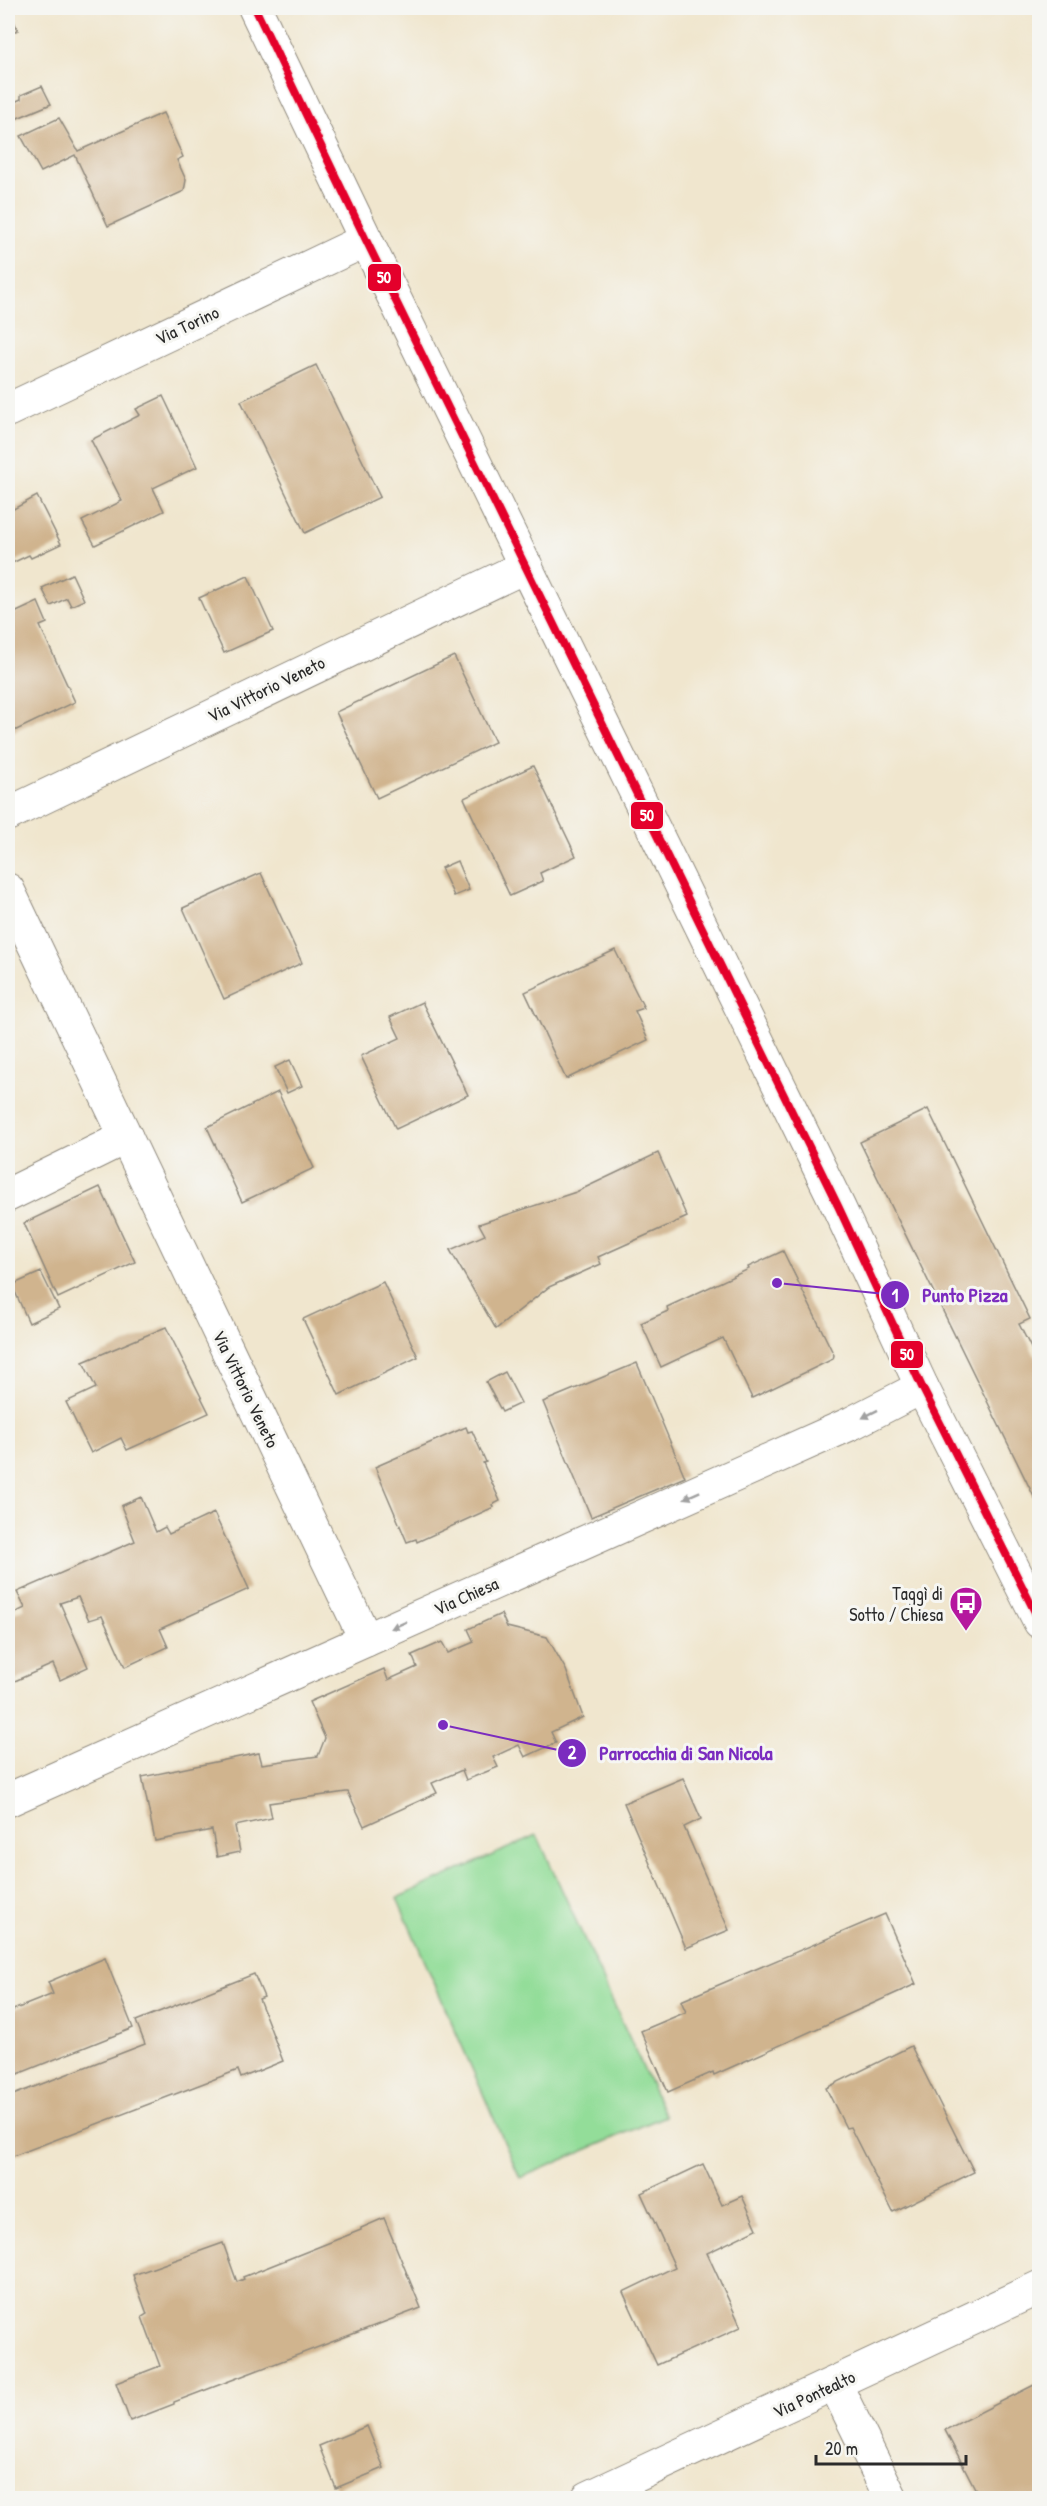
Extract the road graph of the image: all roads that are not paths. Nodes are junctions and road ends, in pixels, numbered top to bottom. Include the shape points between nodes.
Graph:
1 (255, 8) edge
2 (366, 240) junction
3 (8, 410) edge
4 (526, 566) junction
5 (8, 814) edge
6 (8, 890) edge
7 (126, 1137) junction
8 (8, 1195) edge
9 (922, 1387) junction
10 (1040, 1622) edge
11 (366, 1640) junction
12 (8, 1800) edge
13 (1040, 2287) edge
14 (835, 2384) junction
15 (588, 2499) edge
16 (891, 2499) edge

1 - 2 street
2 - 3 street, Via Torino
2 - 4 street
4 - 5 street, Via Vittorio Veneto
4 - 9 street via 834,1197
6 - 7 street, Via Vittorio Veneto
7 - 8 street
7 - 11 street, Via Vittorio Veneto
9 - 10 street
9 -> 11 street, Via Chiesa via 852,1423
11 - 12 street, Via Chiesa
13 - 14 street, Via Pontealto
14 - 15 street, Via Pontealto
14 - 16 street

